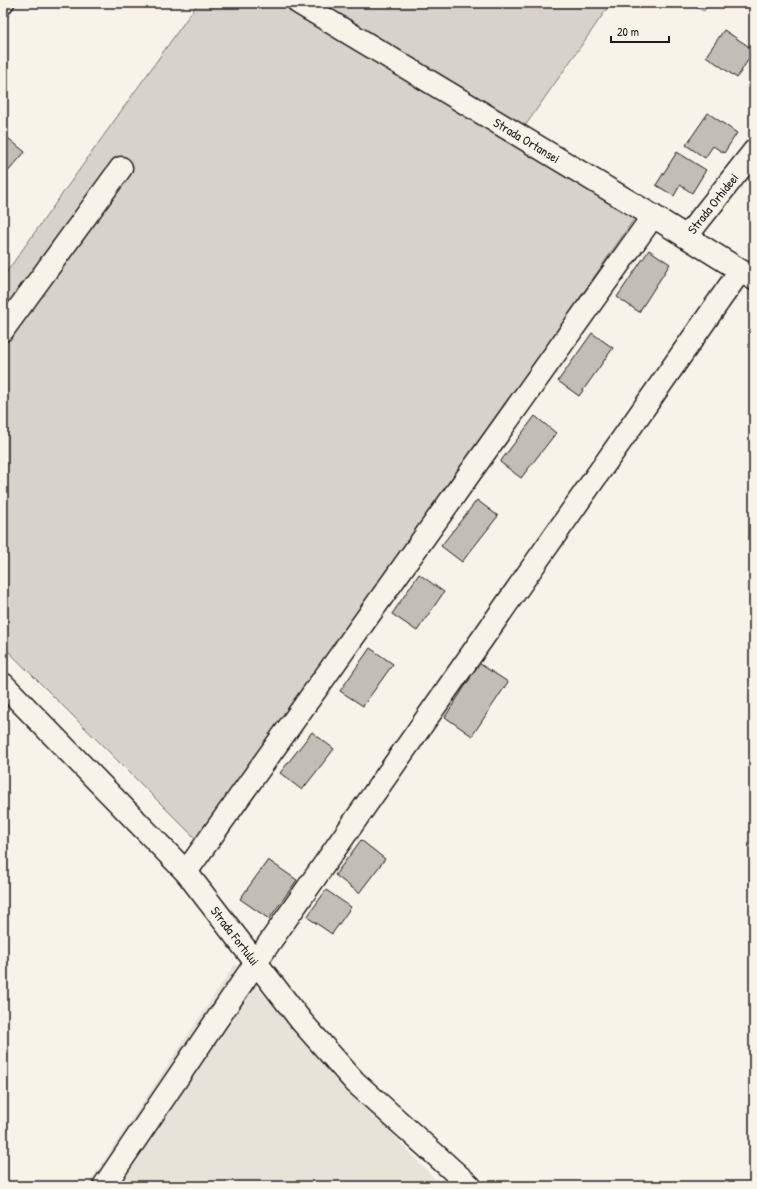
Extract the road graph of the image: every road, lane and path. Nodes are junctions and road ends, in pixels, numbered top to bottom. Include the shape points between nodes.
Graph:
1 (9, 3) edge
2 (299, 3) edge
3 (3, 11) edge
4 (754, 151) edge
5 (121, 168) dead end
6 (653, 216) junction
7 (686, 237) junction
8 (747, 275) edge
9 (3, 330) edge
10 (3, 684) edge
11 (186, 872) junction
12 (257, 962) junction
13 (104, 1186) edge
14 (470, 1186) edge

1 - 3 lane
2 - 6 street, Strada Ortansei
4 - 7 street, Strada Orhideei
5 - 9 street
6 - 7 street, Strada Ortansei
6 - 11 street
7 - 8 street, Strada Ortansei
8 - 12 street
10 - 11 street, Strada Fortului
11 - 12 street, Strada Fortului
12 - 13 street
12 - 14 street, Strada Fortului via 302,1022 355,1082

